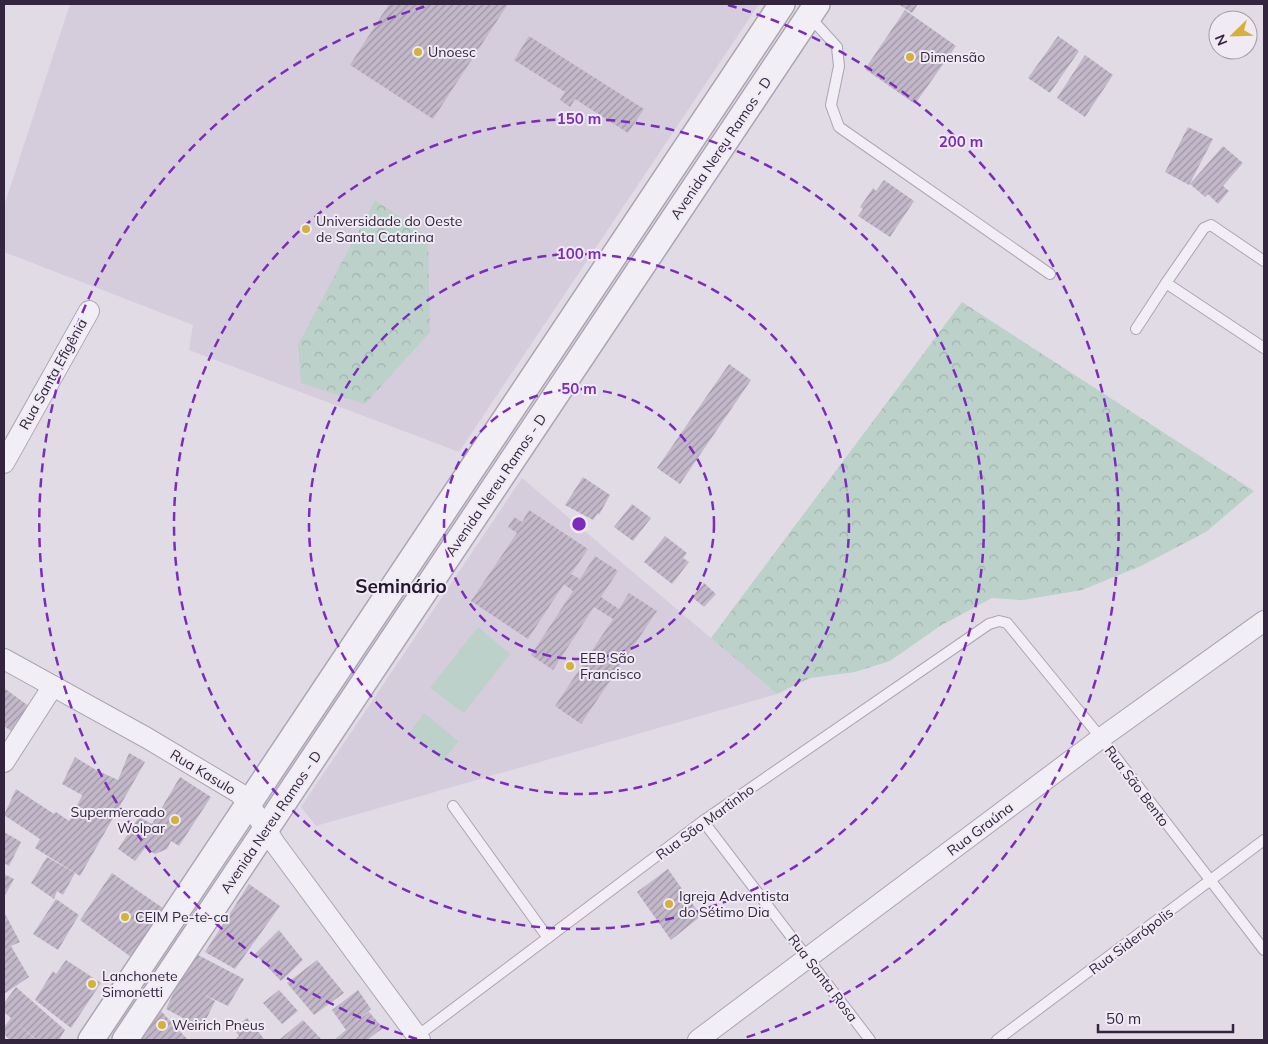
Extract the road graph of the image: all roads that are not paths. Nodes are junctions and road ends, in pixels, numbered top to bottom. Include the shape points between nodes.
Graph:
1 (782, 4) edge
2 (813, 10) edge
3 (670, 171) junction
4 (694, 187) junction
5 (1264, 261) edge
6 (1050, 274) dead end
7 (1166, 283) junction
8 (89, 311) dead end
9 (589, 319) junction
10 (1136, 329) dead end
11 (1264, 348) edge
12 (4, 461) edge
13 (1264, 621) edge
14 (1007, 624) joint
15 (4, 659) edge
16 (53, 686) junction
17 (1101, 738) junction
18 (4, 762) edge
19 (249, 804) junction
20 (453, 806) dead end
21 (703, 821) junction
22 (266, 830) junction
23 (1264, 840) edge
24 (1210, 882) junction
25 (548, 938) junction
26 (1264, 950) edge
27 (808, 958) junction
28 (416, 1039) edge
29 (91, 1040) edge
30 (125, 1040) edge
31 (698, 1040) edge
32 (870, 1040) edge
33 (997, 1040) edge

1 - 3 street, Avenida Nereu Ramos - D
2 - 4 street, Avenida Nereu Ramos - D
2 - 6 lane via 837,47 839,66 831,105 839,126
3 - 4 street
3 - 9 street, Avenida Nereu Ramos - D
4 - 9 street, Avenida Nereu Ramos - D
5 - 7 lane via 1211,225 1204,228
7 - 10 lane
7 - 11 lane
8 - 12 street, Rua Santa Efigênia
9 - 19 street, Avenida Nereu Ramos - D
9 - 22 street, Avenida Nereu Ramos - D
13 - 17 street, Rua Graúna
14 - 17 lane, Rua São Bento
14 - 21 lane, Rua São Martinho via 999,621 989,624
15 - 16 street, Rua Kasulo
16 - 18 street
16 - 19 street, Rua Kasulo via 239,793
17 - 24 lane, Rua São Bento
17 - 27 street, Rua Graúna
19 - 22 street, Rua Kasulo
19 - 29 street, Avenida Nereu Ramos - D
20 - 25 lane
21 - 25 lane, Rua São Martinho
21 - 27 lane, Rua Santa Rosa
22 - 28 street, Rua Kasulo
22 - 30 street, Avenida Nereu Ramos - D
23 - 24 lane, Rua Siderópolis
24 - 26 lane, Rua São Bento
24 - 33 lane, Rua Siderópolis
25 - 28 lane, Rua São Martinho
27 - 31 street, Rua Graúna
27 - 32 lane, Rua Santa Rosa

